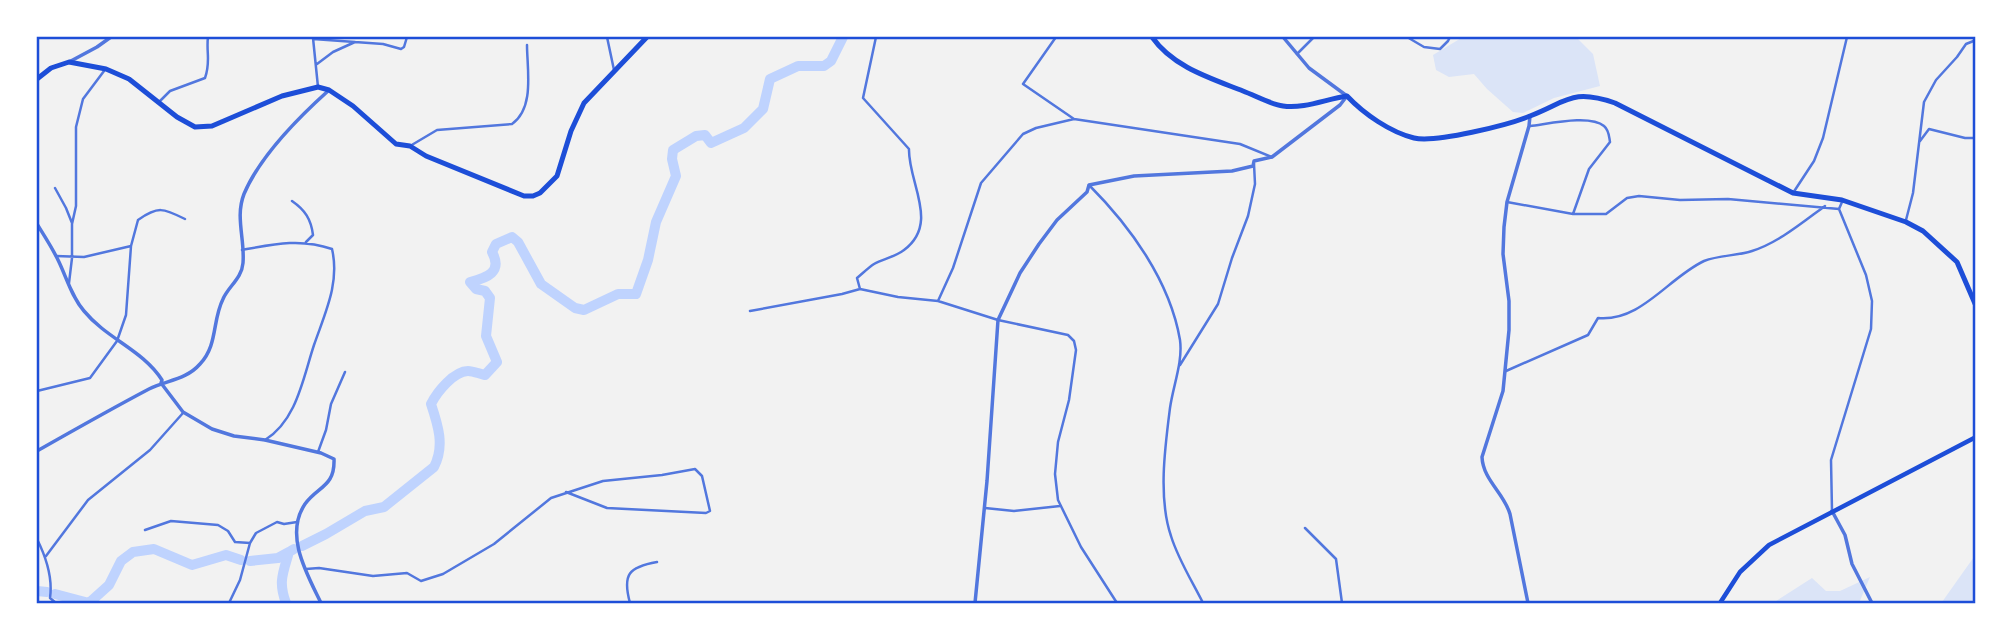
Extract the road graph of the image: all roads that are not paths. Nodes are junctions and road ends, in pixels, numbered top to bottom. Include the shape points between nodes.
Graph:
1 (111, 37) edge
2 (208, 37) edge
3 (407, 37) edge
4 (607, 37) edge
5 (647, 37) edge
6 (876, 37) edge
7 (1056, 37) edge
8 (1152, 37) edge
9 (1283, 37) edge
10 (1314, 37) edge
11 (1407, 37) edge
12 (1450, 37) edge
13 (1847, 37) edge
14 (313, 38) edge
15 (1976, 40) edge
16 (355, 42) junction
17 (527, 45) dead end
18 (1297, 54) junction
19 (69, 62) junction
20 (317, 64) junction
21 (106, 69) junction
22 (614, 70) junction
23 (37, 79) edge
24 (318, 87) junction
25 (330, 90) junction
26 (1347, 96) junction
27 (159, 102) junction
28 (1530, 116) junction
29 (1074, 119) junction
30 (1530, 126) junction
31 (1976, 138) edge
32 (1919, 142) junction
33 (410, 146) junction
34 (1272, 157) junction
35 (1254, 161) junction
36 (1089, 185) junction
37 (55, 188) dead end
38 (1793, 193) junction
39 (1842, 200) junction
40 (292, 201) dead end
41 (1507, 202) junction
42 (1825, 206) junction
43 (1839, 209) junction
44 (1573, 214) junction
45 (185, 219) dead end
46 (1906, 222) junction
47 (37, 224) edge
48 (72, 224) junction
49 (313, 235) junction
50 (306, 242) junction
51 (319, 244) junction
52 (131, 246) junction
53 (242, 250) junction
54 (56, 256) junction
55 (72, 258) junction
56 (69, 285) junction
57 (860, 289) junction
58 (938, 302) junction
59 (1976, 306) edge
60 (750, 310) dead end
61 (998, 320) junction
62 (117, 341) junction
63 (1178, 368) junction
64 (1506, 370) junction
65 (345, 372) dead end
66 (161, 383) junction
67 (37, 391) edge
68 (184, 412) junction
69 (1976, 437) edge
70 (265, 440) junction
71 (37, 451) edge
72 (318, 452) junction
73 (566, 492) junction
74 (1060, 506) junction
75 (985, 508) junction
76 (1832, 511) junction
77 (297, 522) junction
78 (1305, 528) dead end
79 (145, 530) dead end
80 (37, 539) edge
81 (250, 543) junction
82 (46, 556) junction
83 (657, 562) dead end
84 (306, 569) junction
85 (56, 603) edge
86 (229, 603) edge
87 (321, 603) edge
88 (630, 603) edge
89 (975, 603) edge
90 (1117, 603) edge
91 (1203, 603) edge
92 (1342, 603) edge
93 (1528, 603) edge
94 (1720, 603) edge
95 (1872, 603) edge

1 - 19 street
2 - 27 street via 205,78 170,91
3 - 16 street via 401,49
4 - 22 street
5 - 22 highway
6 - 57 street via 863,98 909,149 922,213 918,234 904,251 874,264 857,278
7 - 29 street via 1023,84
8 - 26 highway via 1186,67 1282,106 1299,107
9 - 18 street
10 - 18 street
11 - 12 street via 1424,47 1440,49
13 - 38 street via 1823,138
14 - 16 street
14 - 20 street
15 - 32 street via 1966,44 1936,80 1924,102
16 - 20 street
17 - 33 street via 528,94 519,120 437,130
18 - 26 street
19 - 21 highway
19 - 23 highway
20 - 24 street
21 - 27 highway via 130,79
21 - 48 street via 83,99 76,127
22 - 33 highway via 584,103 557,176 533,196 487,182
24 - 25 highway
24 - 27 highway via 282,96 212,126 195,127
25 - 33 highway via 396,144
25 - 53 street via 288,130 243,195
26 - 28 highway via 1384,124 1416,139 1469,132
26 - 34 street
28 - 30 street
28 - 38 highway via 1566,98 1597,97
29 - 34 street via 1240,144
29 - 58 street via 1023,134 981,183
30 - 41 street
30 - 44 street via 1590,119 1608,131 1610,142 1589,169
31 - 32 street via 1929,129
32 - 46 street
34 - 35 street
35 - 36 street via 1253,166 1233,171 1134,176
35 - 63 street via 1248,216 1218,304
36 - 61 street via 1039,244
36 - 63 street via 1128,228 1159,278 1180,341
37 - 48 street
38 - 39 highway
39 - 43 street
39 - 46 highway
40 - 49 street via 312,222
41 - 44 street
41 - 64 street via 1503,254 1509,301
42 - 43 street
42 - 44 street via 1639,196 1627,198 1605,214
42 - 64 street via 1793,230 1752,251 1705,261 1630,313 1598,317 1588,334
43 - 76 street via 1872,302 1871,329 1831,460
45 - 52 street via 153,209 138,220
46 - 59 highway via 1957,262
47 - 54 street
48 - 55 street
49 - 50 street
49 - 51 street
50 - 51 street
50 - 53 street
51 - 70 street via 332,249 336,267 325,318 302,388 284,422
52 - 55 street
52 - 62 street via 126,315
53 - 66 street via 243,264 223,299 211,349 189,374
54 - 55 street
54 - 56 street
55 - 56 street
56 - 62 street via 82,310
57 - 58 street
57 - 60 street
58 - 61 street
61 - 74 street via 1068,335 1074,341 1075,359 1055,474
61 - 75 street
62 - 66 street via 146,359
62 - 67 street via 90,378
63 - 91 street via 1165,464 1167,518 1171,537
64 - 93 street via 1484,444 1482,467 1506,500
65 - 72 street
66 - 68 street
66 - 71 street
68 - 70 street via 212,429
68 - 82 street via 150,450 88,500
69 - 76 main road
70 - 72 street
72 - 77 street via 334,459 333,474 305,504
73 - 73 street via 603,481 689,468 702,476 710,511 619,509
73 - 84 street via 544,502 494,544 436,577 421,581 407,573 373,576
74 - 75 street via 1014,511
74 - 90 street
75 - 89 street
76 - 94 main road via 1760,551
76 - 95 street
77 - 81 street via 277,522 256,533
77 - 84 street via 296,537
78 - 92 street via 1336,559
79 - 81 street via 171,521 218,525 235,542
80 - 82 street
81 - 86 street
82 - 85 street via 50,598
83 - 88 street via 630,572 626,586
84 - 87 street

